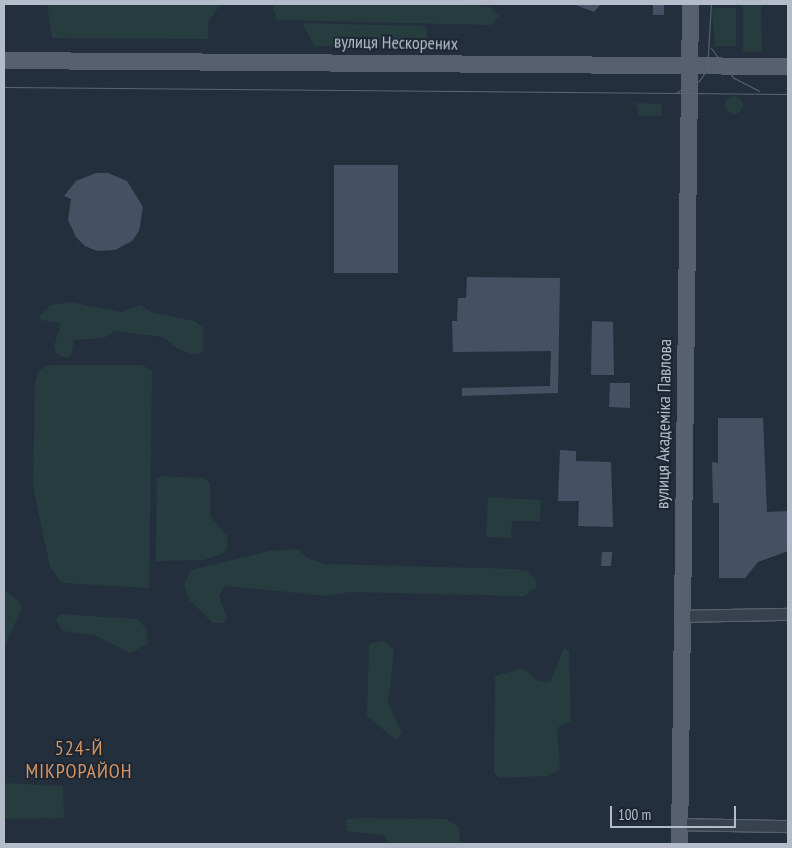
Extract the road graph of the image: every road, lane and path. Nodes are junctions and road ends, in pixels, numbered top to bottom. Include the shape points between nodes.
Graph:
1 (690, 4) edge
2 (4, 60) edge
3 (688, 66) junction
4 (788, 66) edge
5 (788, 614) edge
6 (680, 616) junction
7 (680, 824) junction
8 (788, 826) edge
9 (679, 844) edge

1 - 3 main road, вулиця Академіка Павлова
2 - 3 main road, вулиця Нескорених
3 - 4 main road, вулиця Нескорених
3 - 6 main road, вулиця Академіка Павлова
5 - 6 street
6 - 7 main road, вулиця Академіка Павлова
7 - 8 street
7 - 9 main road, вулиця Академіка Павлова

